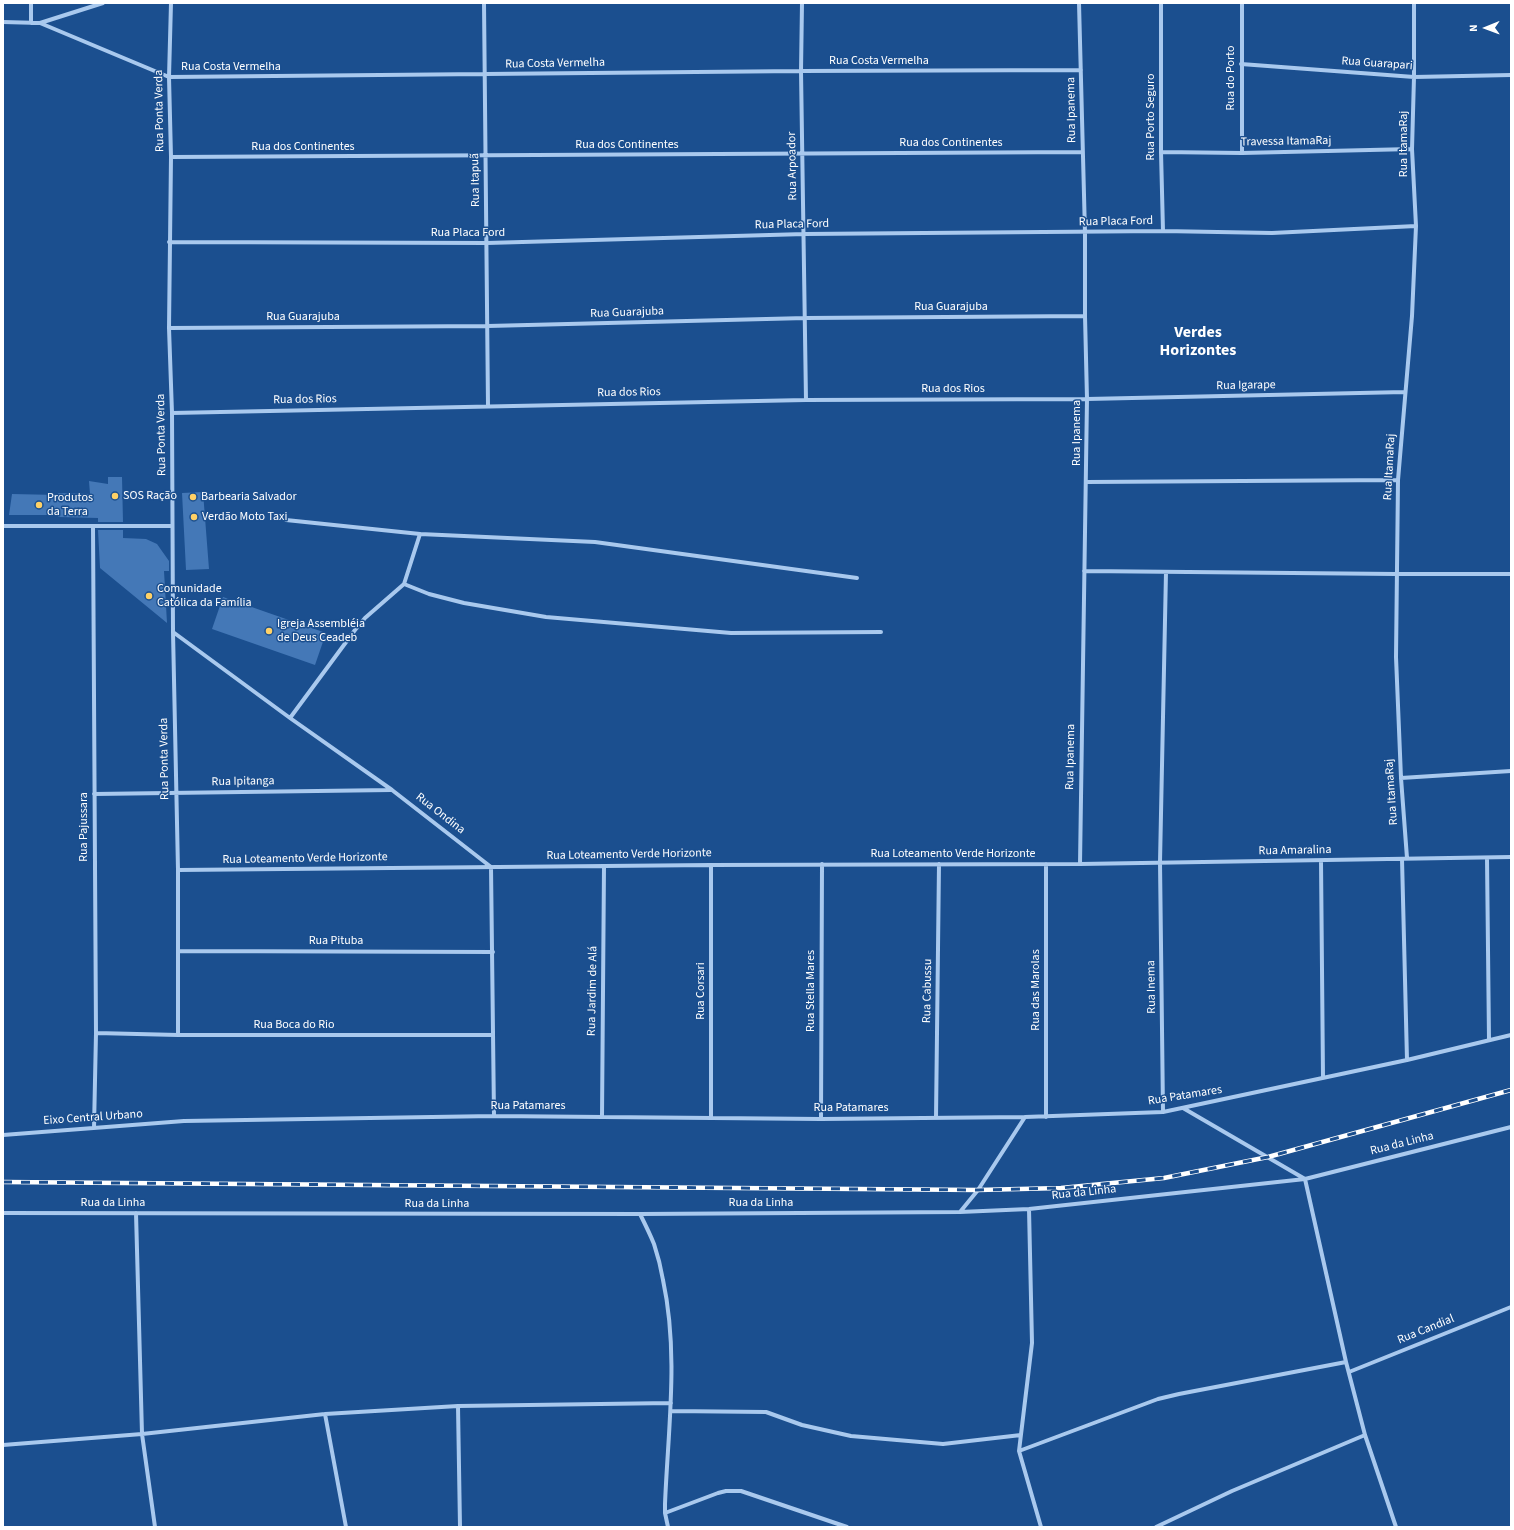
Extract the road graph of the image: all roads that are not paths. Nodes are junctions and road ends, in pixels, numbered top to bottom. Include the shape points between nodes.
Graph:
1 (31, 3) edge
2 (103, 3) edge
3 (171, 3) edge
4 (484, 3) edge
5 (802, 3) edge
6 (1079, 3) edge
7 (1161, 3) edge
8 (1242, 3) edge
9 (1414, 3) edge
10 (3, 22) edge
11 (31, 23) junction
12 (40, 23) junction
13 (1241, 64) junction
14 (1081, 70) junction
15 (802, 71) junction
16 (485, 75) junction
17 (1511, 75) edge
18 (169, 77) junction
19 (1414, 77) junction
20 (1412, 149) junction
21 (1083, 152) junction
22 (1161, 152) junction
23 (1242, 153) junction
24 (803, 154) junction
25 (486, 155) junction
26 (170, 157) junction
27 (1416, 226) junction
28 (1163, 231) junction
29 (1085, 233) junction
30 (805, 234) junction
31 (169, 242) junction
32 (487, 243) junction
33 (1085, 316) junction
34 (806, 318) junction
35 (488, 326) junction
36 (170, 328) junction
37 (1405, 392) junction
38 (1087, 399) junction
39 (806, 400) junction
40 (488, 406) junction
41 (172, 414) junction
42 (1398, 480) junction
43 (1087, 482) junction
44 (286, 520) dead end
45 (3, 526) edge
46 (93, 526) junction
47 (172, 526) junction
48 (420, 534) junction
49 (1084, 570) junction
50 (1166, 572) junction
51 (1396, 574) junction
52 (1511, 574) edge
53 (857, 578) dead end
54 (404, 584) junction
55 (173, 632) junction
56 (881, 632) dead end
57 (290, 718) junction
58 (1511, 771) edge
59 (1401, 778) junction
60 (392, 790) junction
61 (176, 792) junction
62 (94, 794) junction
63 (1511, 857) edge
64 (1407, 858) junction
65 (1487, 858) junction
66 (1402, 859) junction
67 (1322, 861) junction
68 (1160, 862) junction
69 (822, 864) junction
70 (939, 864) junction
71 (1046, 864) junction
72 (1080, 864) junction
73 (711, 865) junction
74 (604, 866) junction
75 (492, 867) junction
76 (178, 870) junction
77 (179, 951) junction
78 (493, 952) junction
79 (96, 1032) junction
80 (178, 1035) junction
81 (493, 1035) junction
82 (1511, 1035) edge
83 (1489, 1040) junction
84 (1407, 1060) junction
85 (1323, 1078) junction
86 (1182, 1108) junction
87 (1163, 1112) junction
88 (494, 1116) junction
89 (602, 1117) junction
90 (1025, 1117) junction
91 (1046, 1117) junction
92 (711, 1118) junction
93 (936, 1118) junction
94 (821, 1119) junction
95 (184, 1121) joint
96 (1511, 1127) edge
97 (94, 1128) junction
98 (3, 1135) edge
99 (1305, 1179) junction
100 (1029, 1210) junction
101 (960, 1212) junction
102 (3, 1213) edge
103 (136, 1214) junction
104 (640, 1214) junction
105 (1511, 1307) edge
106 (1346, 1362) junction
107 (1349, 1372) junction
108 (671, 1403) junction
109 (458, 1406) junction
110 (671, 1411) junction
111 (325, 1414) junction
112 (142, 1434) junction
113 (1021, 1435) junction
114 (1365, 1435) junction
115 (3, 1445) edge
116 (1019, 1451) junction
117 (665, 1514) junction
118 (155, 1527) edge
119 (346, 1527) edge
120 (460, 1527) edge
121 (668, 1527) edge
122 (847, 1527) edge
123 (1042, 1527) edge
124 (1156, 1527) edge
125 (1396, 1527) edge

1 - 11 street
2 - 12 street
3 - 18 street, Rua Ponta Verda
4 - 16 street, Rua Itapuã
5 - 15 street, Rua Arpoador
6 - 14 street, Rua Ipanema
7 - 22 street, Rua Porto Seguro
8 - 13 street, Rua do Porto
9 - 19 street, Rua ItamaRaj
10 - 11 street
11 - 12 street
12 - 18 street, Rua Costa Vermelha
13 - 19 street, Rua Guarapari
13 - 23 street, Rua do Porto
14 - 15 street, Rua Costa Vermelha
14 - 21 street, Rua Ipanema
15 - 16 street, Rua Costa Vermelha
15 - 24 street, Rua Arpoador
16 - 18 street, Rua Costa Vermelha
16 - 25 street, Rua Itapuã
17 - 19 street, Rua Guarapari
18 - 26 street, Rua Ponta Verda
19 - 20 street, Rua ItamaRaj
20 - 23 street, Travessa ItamaRaj
20 - 27 street, Rua ItamaRaj
21 - 24 street, Rua dos Continentes
21 - 29 street, Rua Ipanema
22 - 23 street, Travessa ItamaRaj
22 - 28 street, Rua Porto Seguro
24 - 25 street, Rua dos Continentes
24 - 30 street, Rua Arpoador
25 - 26 street, Rua dos Continentes
25 - 32 street, Rua Itapuã
26 - 31 street, Rua Ponta Verda
27 - 28 street, Rua Placa Ford via 1272,234
27 - 37 street, Rua ItamaRaj
28 - 29 street, Rua Placa Ford
29 - 30 street, Rua Placa Ford
29 - 33 street, Rua Ipanema
30 - 32 street, Rua Placa Ford
30 - 34 street, Rua Arpoador
31 - 32 street, Rua Placa Ford
31 - 36 street, Rua Ponta Verda
32 - 35 street, Rua Itapuã
33 - 34 street, Rua Guarajuba
33 - 38 street, Rua Ipanema
34 - 35 street, Rua Guarajuba
34 - 39 street, Rua Arpoador
35 - 36 street, Rua Guarajuba
35 - 40 street, Rua Itapuã
36 - 41 street, Rua Ponta Verda
37 - 38 street, Rua Igarape
37 - 42 street, Rua ItamaRaj
38 - 39 street, Rua dos Rios
38 - 43 street, Rua Ipanema
39 - 40 street, Rua dos Rios
40 - 41 street, Rua dos Rios
41 - 47 street, Rua Ponta Verda
42 - 43 street
42 - 51 street, Rua ItamaRaj
43 - 49 street, Rua Ipanema
44 - 48 street
45 - 46 street
46 - 47 street
46 - 62 street, Rua Pajussara
47 - 55 street, Rua Ponta Verda
48 - 53 street via 595,542
48 - 54 street
49 - 50 street
49 - 72 street, Rua Ipanema
50 - 51 street
50 - 68 street, Rua Inema
51 - 52 street
51 - 59 street, Rua ItamaRaj via 1396,675
54 - 56 street via 464,603 546,617 731,633
54 - 57 street via 355,630
55 - 57 street, Rua Ondina
55 - 61 street, Rua Ponta Verda
57 - 60 street, Rua Ondina
58 - 59 street
59 - 64 street, Rua ItamaRaj
60 - 61 street, Rua Ipitanga
60 - 75 street, Rua Ondina
61 - 62 street, Rua Ipitanga
61 - 76 street, Rua Ponta Verda
62 - 79 street, Rua Pajussara
63 - 65 street, Rua Amaralina
64 - 65 street, Rua Amaralina
64 - 66 street, Rua Amaralina
65 - 83 street
66 - 67 street, Rua Amaralina
66 - 84 street
67 - 68 street, Rua Amaralina
67 - 85 street
68 - 72 street, Rua Amaralina
68 - 87 street, Rua Inema
69 - 70 street, Rua Loteamento Verde Horizonte
69 - 73 street, Rua Loteamento Verde Horizonte
69 - 94 street, Rua Stella Mares
70 - 71 street, Rua Loteamento Verde Horizonte
70 - 93 street, Rua Cabussu
71 - 72 street, Rua Loteamento Verde Horizonte
71 - 91 street, Rua das Marolas
73 - 74 street, Rua Loteamento Verde Horizonte
73 - 92 street, Rua Corsari
74 - 75 street, Rua Loteamento Verde Horizonte
74 - 89 street, Rua Jardim de Alá
75 - 76 street, Rua Loteamento Verde Horizonte
75 - 78 street
76 - 77 street, Rua Ponta Verda
77 - 78 street, Rua Pituba
77 - 80 street, Rua Ponta Verda
78 - 81 street
79 - 80 street, Rua Boca do Rio
79 - 97 street, Rua Pajussara
80 - 81 street, Rua Boca do Rio
81 - 88 street
82 - 83 street, Rua Patamares
83 - 84 street, Rua Patamares
84 - 85 street, Rua Patamares
85 - 86 street, Rua Patamares
86 - 87 street, Rua Patamares
86 - 99 street
87 - 91 street, Rua Patamares
88 - 89 street, Rua Patamares
88 - 95 street, Rua Patamares
89 - 92 street, Rua Patamares
90 - 91 street, Rua Patamares
90 - 93 street, Rua Patamares
90 - 101 street via 978,1190
92 - 94 street, Rua Patamares
93 - 94 street, Rua Patamares
95 - 97 street, Eixo Central Urbano
96 - 99 street, Rua da Linha
97 - 98 street, Eixo Central Urbano
99 - 100 street, Rua da Linha
99 - 106 street
100 - 101 street, Rua da Linha
100 - 113 street via 1032,1343
101 - 104 street, Rua da Linha
102 - 103 street, Rua da Linha
103 - 104 street, Rua da Linha
103 - 112 street
104 - 108 street via 654,1244 668,1304 671,1335
105 - 107 street, Rua Candial
106 - 107 street
106 - 116 street via 1158,1399
107 - 114 street
108 - 109 street
108 - 110 street
109 - 111 street
109 - 120 street
110 - 113 street via 766,1412 802,1425 851,1436 943,1444
110 - 117 street
111 - 112 street
111 - 119 street
112 - 115 street
112 - 118 street
113 - 116 street
114 - 124 street
114 - 125 street
116 - 123 street
117 - 121 street
117 - 122 street via 718,1492 741,1491

